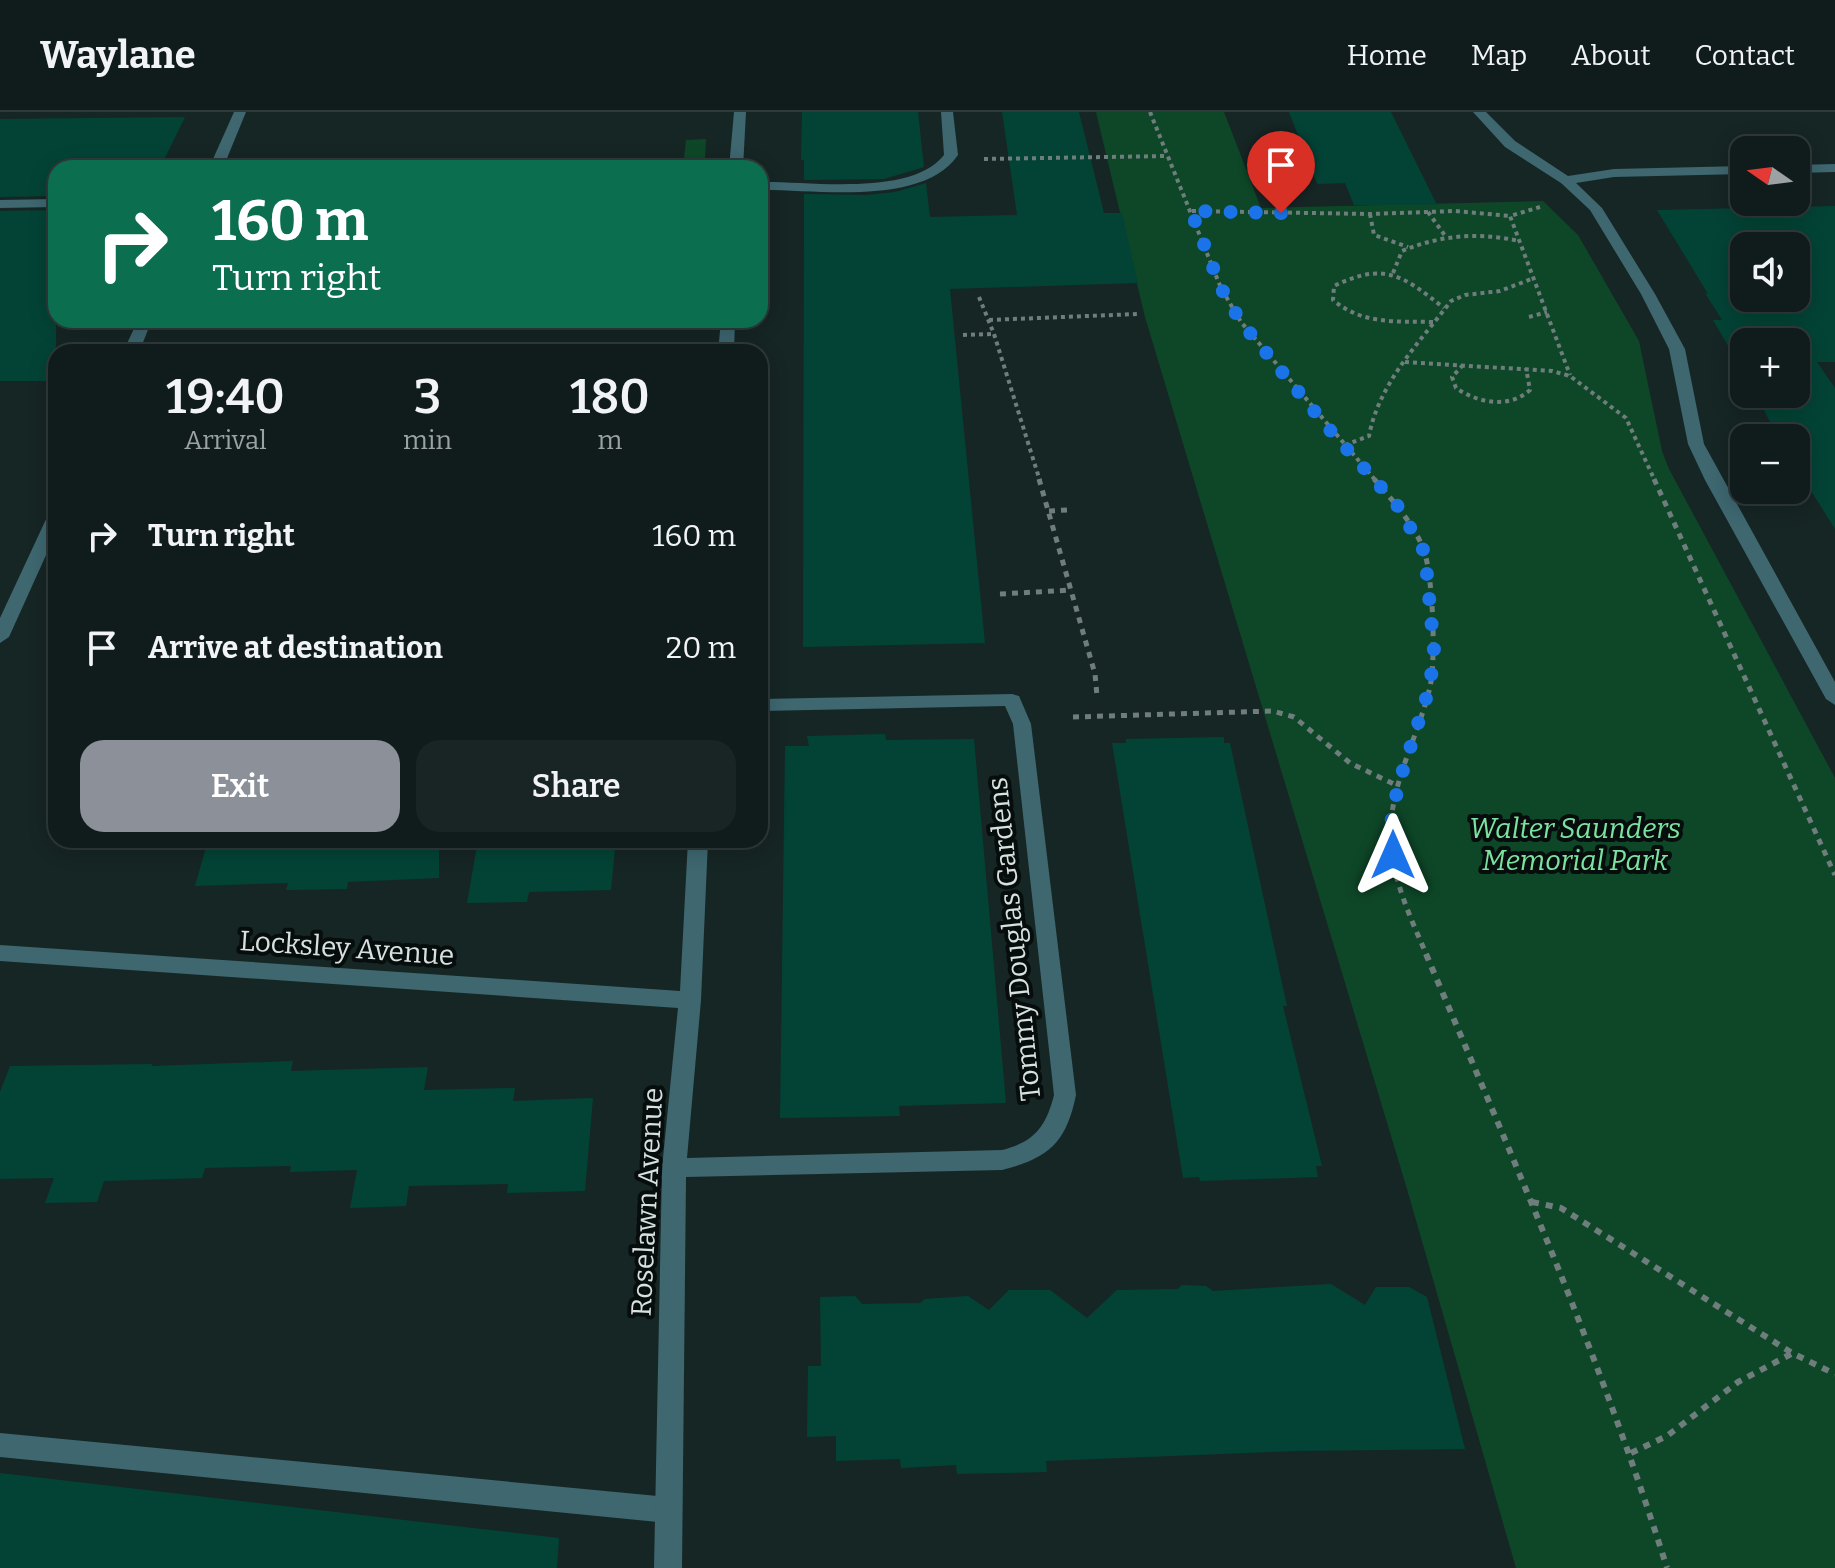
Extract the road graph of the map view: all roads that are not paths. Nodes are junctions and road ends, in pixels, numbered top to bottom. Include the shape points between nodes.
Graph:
1 (240, 112) edge
2 (740, 112) edge
3 (947, 112) edge
4 (1479, 112) edge
5 (219, 160) edge
6 (737, 160) edge
7 (1835, 168) edge
8 (1810, 169) edge
9 (1730, 170) edge
10 (1566, 180) junction
11 (768, 186) edge
12 (48, 203) edge
13 (0, 204) edge
14 (48, 532) edge
15 (0, 637) edge
16 (1835, 699) edge
17 (768, 705) edge
18 (698, 848) edge
19 (0, 953) edge
20 (690, 1000) junction
21 (674, 1168) junction
22 (0, 1445) edge
23 (668, 1510) junction
24 (668, 1568) edge

1 - 5 street
2 - 6 street
3 - 11 street via 951,155 924,177
4 - 10 street via 1510,144
7 - 8 street
9 - 10 street via 1614,173
10 - 16 street via 1595,208 1677,349 1696,444
12 - 13 street
14 - 15 street
17 - 21 street, Tommy Douglas Gardens via 1012,700 1022,724 1065,1095 1060,1120 1028,1155 1002,1160
18 - 20 street, Roselawn Avenue
19 - 20 street, Locksley Avenue
20 - 21 street, Roselawn Avenue
21 - 23 street, Roselawn Avenue
22 - 23 street
23 - 24 street, Roselawn Avenue

